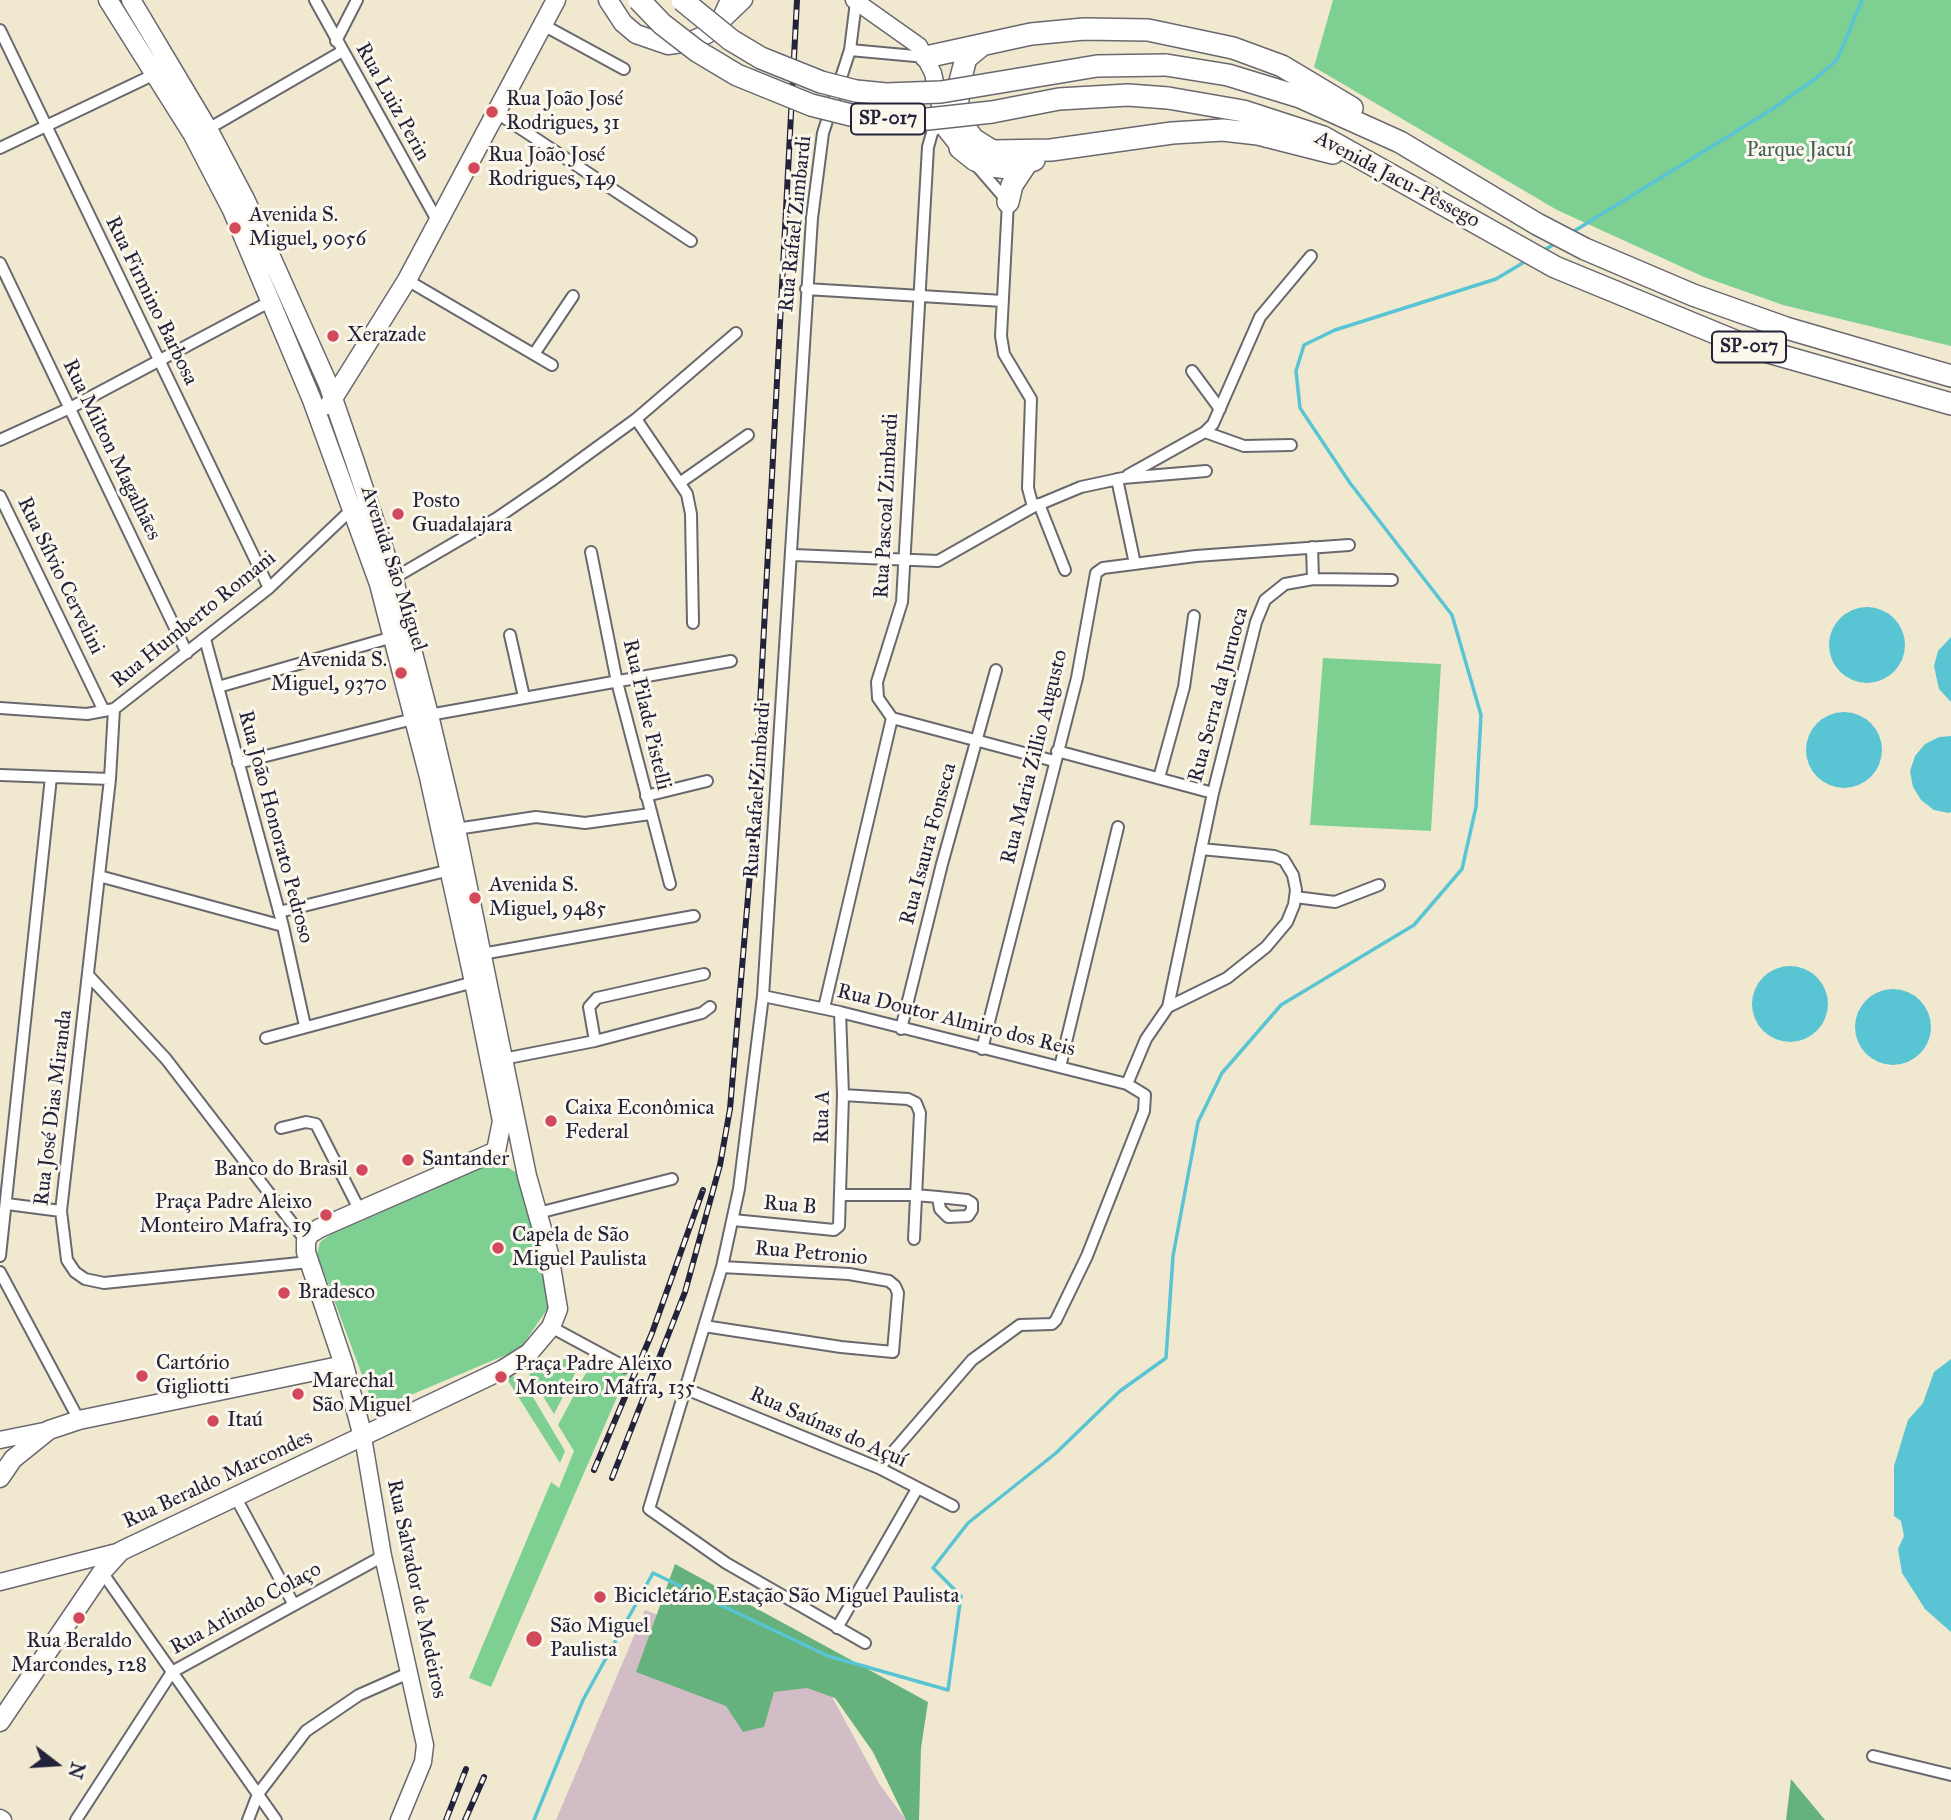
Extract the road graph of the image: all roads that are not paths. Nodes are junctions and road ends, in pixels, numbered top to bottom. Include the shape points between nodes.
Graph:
1 (108, 0) edge
2 (131, 0) edge
3 (315, 0) edge
4 (357, 0) edge
5 (556, 0) edge
6 (564, 0) edge
7 (608, 0) edge
8 (640, 0) edge
9 (682, 0) edge
10 (730, 0) edge
11 (744, 0) edge
12 (856, 1) edge
13 (719, 24) junction
14 (545, 26) junction
15 (0, 30) edge
16 (668, 45) junction
17 (982, 45) junction
18 (339, 47) junction
19 (850, 50) junction
20 (926, 57) junction
21 (624, 69) dead end
22 (155, 74) junction
23 (496, 113) junction
24 (942, 119) junction
25 (46, 125) junction
26 (208, 129) junction
27 (1400, 142) junction
28 (0, 148) edge
29 (960, 148) junction
30 (1051, 150) junction
31 (1026, 164) junction
32 (1375, 164) junction
33 (1008, 202) junction
34 (438, 222) junction
35 (691, 241) dead end
36 (1311, 256) dead end
37 (0, 263) edge
38 (407, 280) junction
39 (806, 289) junction
40 (918, 295) junction
41 (573, 296) dead end
42 (271, 301) junction
43 (1003, 301) junction
44 (736, 333) dead end
45 (534, 354) junction
46 (158, 362) junction
47 (552, 365) dead end
48 (1192, 371) dead end
49 (1951, 376) edge
50 (333, 399) junction
51 (1951, 404) edge
52 (70, 408) junction
53 (1220, 409) junction
54 (320, 419) junction
55 (636, 419) junction
56 (1205, 432) junction
57 (748, 435) dead end
58 (0, 440) edge
59 (1291, 444) dead end
60 (1206, 471) dead end
61 (1120, 478) junction
62 (681, 482) junction
63 (0, 496) edge
64 (1036, 506) junction
65 (351, 510) junction
66 (1349, 545) dead end
67 (1312, 547) junction
68 (591, 552) dead end
69 (793, 555) junction
70 (904, 560) junction
71 (1135, 564) junction
72 (1065, 570) dead end
73 (1313, 579) junction
74 (1392, 580) dead end
75 (386, 582) junction
76 (269, 588) junction
77 (1194, 616) dead end
78 (692, 623) dead end
79 (510, 635) dead end
80 (393, 637) junction
81 (205, 639) junction
82 (187, 653) junction
83 (731, 661) dead end
84 (996, 670) dead end
85 (617, 682) junction
86 (218, 687) junction
87 (524, 697) junction
88 (0, 708) edge
89 (109, 710) junction
90 (422, 717) junction
91 (892, 718) junction
92 (976, 741) junction
93 (1056, 756) junction
94 (238, 763) junction
95 (0, 775) edge
96 (51, 777) junction
97 (1159, 778) junction
98 (110, 779) junction
99 (707, 781) dead end
100 (1213, 793) junction
101 (646, 796) junction
102 (650, 814) junction
103 (1118, 827) dead end
104 (456, 829) junction
105 (1201, 849) junction
106 (450, 870) junction
107 (99, 876) junction
108 (670, 884) dead end
109 (1379, 885) dead end
110 (1295, 897) junction
111 (279, 912) junction
112 (694, 916) dead end
113 (283, 926) junction
114 (482, 954) junction
115 (704, 974) dead end
116 (88, 975) junction
117 (474, 982) junction
118 (763, 996) junction
119 (710, 1007) dead end
120 (1168, 1007) junction
121 (824, 1008) junction
122 (840, 1012) junction
123 (305, 1026) junction
124 (901, 1029) junction
125 (267, 1038) dead end
126 (594, 1041) junction
127 (982, 1049) junction
128 (503, 1059) junction
129 (1060, 1068) junction
130 (1133, 1086) junction
131 (843, 1095) junction
132 (281, 1128) dead end
133 (496, 1151) junction
134 (527, 1176) junction
135 (672, 1179) dead end
136 (841, 1195) junction
137 (915, 1195) junction
138 (938, 1197) dead end
139 (7, 1204) junction
140 (360, 1210) junction
141 (61, 1211) junction
142 (538, 1213) junction
143 (733, 1220) junction
144 (840, 1224) joint
145 (914, 1238) dead end
146 (306, 1241) junction
147 (0, 1256) edge
148 (309, 1262) junction
149 (722, 1267) junction
150 (0, 1272) edge
151 (704, 1326) junction
152 (551, 1327) junction
153 (344, 1365) junction
154 (625, 1367) dead end
155 (686, 1389) junction
156 (79, 1420) junction
157 (49, 1430) junction
158 (363, 1437) junction
159 (0, 1440) edge
160 (879, 1468) junction
161 (0, 1478) edge
162 (917, 1489) junction
163 (236, 1498) junction
164 (953, 1506) dead end
165 (121, 1551) junction
166 (383, 1556) junction
167 (102, 1572) junction
168 (0, 1582) edge
169 (294, 1605) junction
170 (837, 1628) junction
171 (865, 1643) dead end
172 (172, 1672) junction
173 (411, 1672) junction
174 (0, 1721) edge
175 (1873, 1756) dead end
176 (1951, 1775) edge
177 (258, 1794) junction
178 (76, 1820) edge
179 (248, 1820) edge
180 (276, 1820) edge
181 (399, 1820) edge

1 - 22 main road, Avenida São Miguel
2 - 26 main road, Avenida São Miguel
3 - 18 street, Rua Luiz Perin
4 - 18 street
5 - 14 main road
6 - 14 main road
7 - 16 main road via 636,34
8 - 16 main road via 653,32
8 - 32 highway, Avenida Jacu-Pêssego / SP-017, bridge via 662,24 737,75 811,105 851,115 928,119 1059,99 1168,98 1219,105 1288,124
9 - 27 highway, Avenida Jacu-Pêssego / SP-017, bridge via 761,58 856,91 941,92 1097,66 1166,65 1272,87
10 - 13 main road
11 - 13 main road
12 - 19 street, Rua Rafael Zimbardi
12 - 20 main road
13 - 16 main road via 696,40
14 - 21 street
14 - 23 main road
15 - 25 street, Rua Firmino Barbosa
17 - 20 highway
17 - 27 highway via 1084,29 1148,30 1191,37 1282,66
17 - 30 highway via 966,58 961,71 958,107 964,125 992,151
18 - 26 street
18 - 34 street, Rua Luiz Perin
19 - 20 street
19 - 39 street, Rua Rafael Zimbardi via 823,133
20 - 24 main road
22 - 25 street
22 - 42 main road, Avenida São Miguel via 232,210
23 - 34 main road
23 - 35 street
24 - 29 main road
24 - 40 street, Rua Pascoal Zimbardi via 928,147
25 - 28 street
25 - 46 street, Rua Firmino Barbosa
26 - 50 main road, Avenida São Miguel via 274,261
27 - 49 highway, Avenida Jacu-Pêssego / SP-017 via 1537,224 1693,295 1786,328
29 - 31 highway via 992,166
29 - 33 street
30 - 31 highway
30 - 32 highway via 1223,130 1258,134
31 - 33 highway via 1012,185
32 - 51 highway, Avenida Jacu-Pêssego / SP-017 via 1555,267 1779,357
33 - 43 street
34 - 38 main road
36 - 53 street via 1260,317
37 - 52 street, Rua Milton Magalhães
38 - 45 street
38 - 50 main road
39 - 40 street
39 - 69 street, Rua Rafael Zimbardi
40 - 43 street
40 - 70 street, Rua Pascoal Zimbardi
41 - 45 street
42 - 46 street
42 - 54 main road, Avenida São Miguel
43 - 64 street via 1002,346 1033,410 1028,488
44 - 55 street
45 - 47 street
46 - 52 street
46 - 76 street, Rua Firmino Barbosa
48 - 53 street
50 - 54 main road
50 - 75 main road, Avenida São Miguel
52 - 58 street
52 - 82 street, Rua Milton Magalhães
53 - 56 street
54 - 65 main road, Avenida São Miguel
55 - 62 street
55 - 75 street via 497,518
56 - 59 street via 1244,446
56 - 61 street
57 - 62 street
60 - 61 street
61 - 64 street via 1081,487
61 - 71 street
62 - 78 street via 691,514
63 - 89 street, Rua Sílvio Cervelini
64 - 70 street via 945,558
64 - 72 street
65 - 75 main road, Avenida São Miguel
65 - 76 street, Rua Humberto Romani
66 - 67 street, Rua Maria Zillio Augusto
67 - 71 street, Rua Maria Zillio Augusto
67 - 73 street
68 - 85 street, Rua Pilade Pistelli
69 - 70 street
69 - 118 street, Rua Rafael Zimbardi
70 - 91 street, Rua Pascoal Zimbardi via 902,602 877,682 878,698
71 - 93 street, Rua Maria Zillio Augusto via 1096,573 1077,678
73 - 74 street, Rua Serra da Juruoca
73 - 100 street, Rua Serra da Juruoca via 1285,584 1265,600
75 - 80 main road, Avenida São Miguel
75 - 90 main road, Avenida São Miguel
76 - 81 street, Rua Humberto Romani
77 - 97 street via 1184,687
79 - 87 street
80 - 86 street
80 - 90 main road, Avenida São Miguel
81 - 82 street, Rua Humberto Romani
81 - 86 street, Rua João Honorato Pedroso
82 - 89 street, Rua Humberto Romani
83 - 85 street
84 - 92 street, Rua Isaura Fonseca
85 - 87 street
85 - 101 street, Rua Pilade Pistelli
86 - 94 street, Rua João Honorato Pedroso
87 - 90 street
88 - 89 street, Rua Humberto Romani via 87,714
89 - 98 street, Rua José Dias Miranda
90 - 94 street
90 - 104 main road, Avenida São Miguel
90 - 106 main road, Avenida São Miguel
91 - 92 street
91 - 121 street
92 - 93 street
92 - 124 street, Rua Isaura Fonseca
93 - 97 street
93 - 127 street, Rua Maria Zillio Augusto
94 - 111 street, Rua João Honorato Pedroso
95 - 96 street
96 - 98 street
96 - 139 street
97 - 100 street
98 - 107 street, Rua José Dias Miranda
99 - 101 street
100 - 105 street, Rua Serra da Juruoca
101 - 102 street, Rua Pilade Pistelli
102 - 104 street via 585,823 536,817
102 - 108 street, Rua Pilade Pistelli
103 - 129 street
104 - 114 main road, Avenida São Miguel
105 - 110 street via 1284,860 1293,875
105 - 120 street, Rua Serra da Juruoca
106 - 111 street
106 - 117 main road, Avenida São Miguel
107 - 113 street
107 - 116 street, Rua José Dias Miranda
109 - 110 street via 1335,902
110 - 120 street via 1287,922 1266,947 1227,978
111 - 113 street, Rua João Honorato Pedroso
112 - 114 street
113 - 123 street, Rua João Honorato Pedroso
114 - 128 main road, Avenida São Miguel
115 - 126 street via 597,998 589,1007
116 - 141 street, Rua José Dias Miranda
116 - 146 street via 166,1059
117 - 123 street
117 - 133 main road, Avenida São Miguel via 502,1121
118 - 121 street, Rua Doutor Almiro dos Reis
118 - 143 street, Rua Rafael Zimbardi
119 - 126 street via 702,1013
120 - 130 street via 1142,1047
121 - 122 street, Rua Doutor Almiro dos Reis
122 - 124 street, Rua Doutor Almiro dos Reis
122 - 131 street, Rua A
123 - 125 street
124 - 127 street, Rua Doutor Almiro dos Reis
126 - 128 street
127 - 129 street, Rua Doutor Almiro dos Reis
128 - 134 main road, Avenida São Miguel
129 - 130 street, Rua Doutor Almiro dos Reis
130 - 160 street via 1145,1095 1144,1111 1084,1263 1056,1320 1020,1325 972,1360
131 - 136 street, Rua A
131 - 137 street via 908,1098 916,1103 920,1113
132 - 140 street via 316,1124
133 - 134 main road, Avenida São Miguel via 516,1157
133 - 140 main road
134 - 142 main road, Avenida São Miguel
135 - 142 street
136 - 137 street
136 - 144 street, Rua A
137 - 138 street
137 - 145 street
139 - 141 street
139 - 147 street
140 - 146 main road via 310,1234
141 - 148 street, Rua José Dias Miranda via 67,1260 75,1272 92,1282
142 - 152 main road, Avenida São Miguel via 559,1299
143 - 144 street, Rua B via 834,1230
143 - 149 street, Rua Rafael Zimbardi
146 - 148 main road, Rua Salvador de Medeiros
148 - 153 main road, Rua Salvador de Medeiros
149 - 151 street, Rua Rafael Zimbardi
149 - 151 street, Rua Petronio via 849,1274 889,1282 898,1293 893,1352
150 - 156 street
151 - 155 street, Rua Rafael Zimbardi
152 - 154 street
152 - 158 main road, Rua Beraldo Marcondes via 528,1353 502,1370
153 - 156 main road
153 - 158 main road, Rua Salvador de Medeiros
155 - 160 street, Rua Saúnas do Açuí
155 - 170 street, Rua Rafael Zimbardi via 649,1508 726,1563
156 - 157 main road
157 - 159 main road
157 - 161 main road via 13,1459
158 - 163 main road, Rua Beraldo Marcondes
158 - 166 main road, Rua Salvador de Medeiros
160 - 162 street, Rua Saúnas do Açuí
162 - 164 street, Rua Saúnas do Açuí
162 - 170 street
163 - 165 main road, Rua Beraldo Marcondes
163 - 169 street
165 - 167 main road, Rua Beraldo Marcondes
165 - 168 main road
166 - 169 street, Rua Arlindo Colaço
166 - 173 main road, Rua Salvador de Medeiros
167 - 172 street
167 - 174 main road, Rua Beraldo Marcondes
169 - 172 street, Rua Arlindo Colaço
170 - 171 street
172 - 177 street
172 - 178 street, Rua Arlindo Colaço
173 - 177 street via 359,1695 317,1722
173 - 181 main road, Rua Salvador de Medeiros via 425,1754
175 - 176 street
177 - 179 street
177 - 180 street

